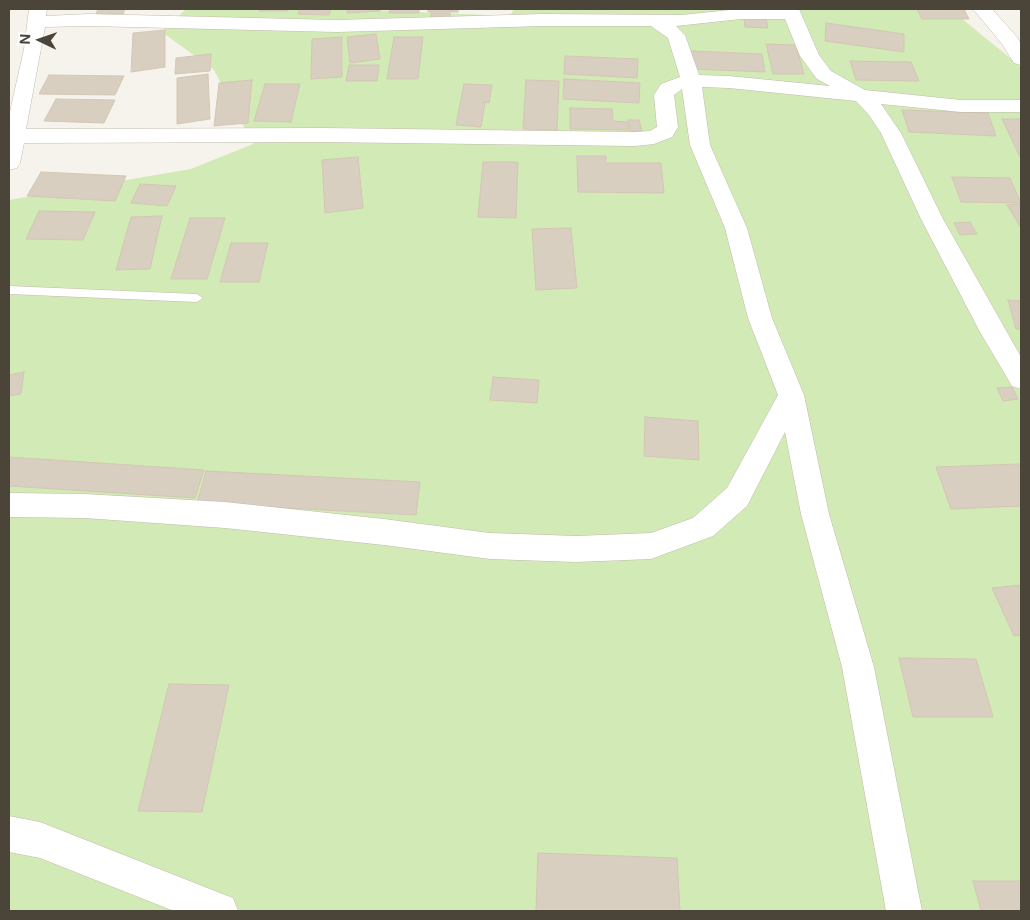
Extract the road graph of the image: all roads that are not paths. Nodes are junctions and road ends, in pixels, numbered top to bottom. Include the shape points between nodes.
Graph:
1 (982, 9) edge
2 (791, 12) edge
3 (37, 15) edge
4 (654, 20) junction
5 (1021, 59) edge
6 (691, 81) junction
7 (863, 97) junction
8 (1021, 106) edge
9 (15, 136) junction
10 (9, 163) edge
11 (9, 290) edge
12 (197, 298) dead end
13 (1021, 379) edge
14 (791, 395) junction
15 (9, 505) edge
16 (9, 834) edge
17 (220, 911) edge
18 (904, 911) edge

1 - 5 street
2 - 4 street via 682,21
2 - 7 street via 810,56 824,75
3 - 4 street via 88,20 337,26
3 - 9 street via 25,52
4 - 6 street via 676,35
6 - 7 street via 729,82
6 - 9 street via 668,88 664,95 668,127 665,132 635,139
6 - 14 street via 700,145 736,228 760,318
7 - 8 street via 961,106
7 - 13 street via 891,133 932,219
9 - 10 street
11 - 12 lane
14 - 15 street via 737,497 704,527 652,546 576,549 490,546 225,516 85,506
14 - 18 street via 815,514 858,667
16 - 17 street via 40,840

